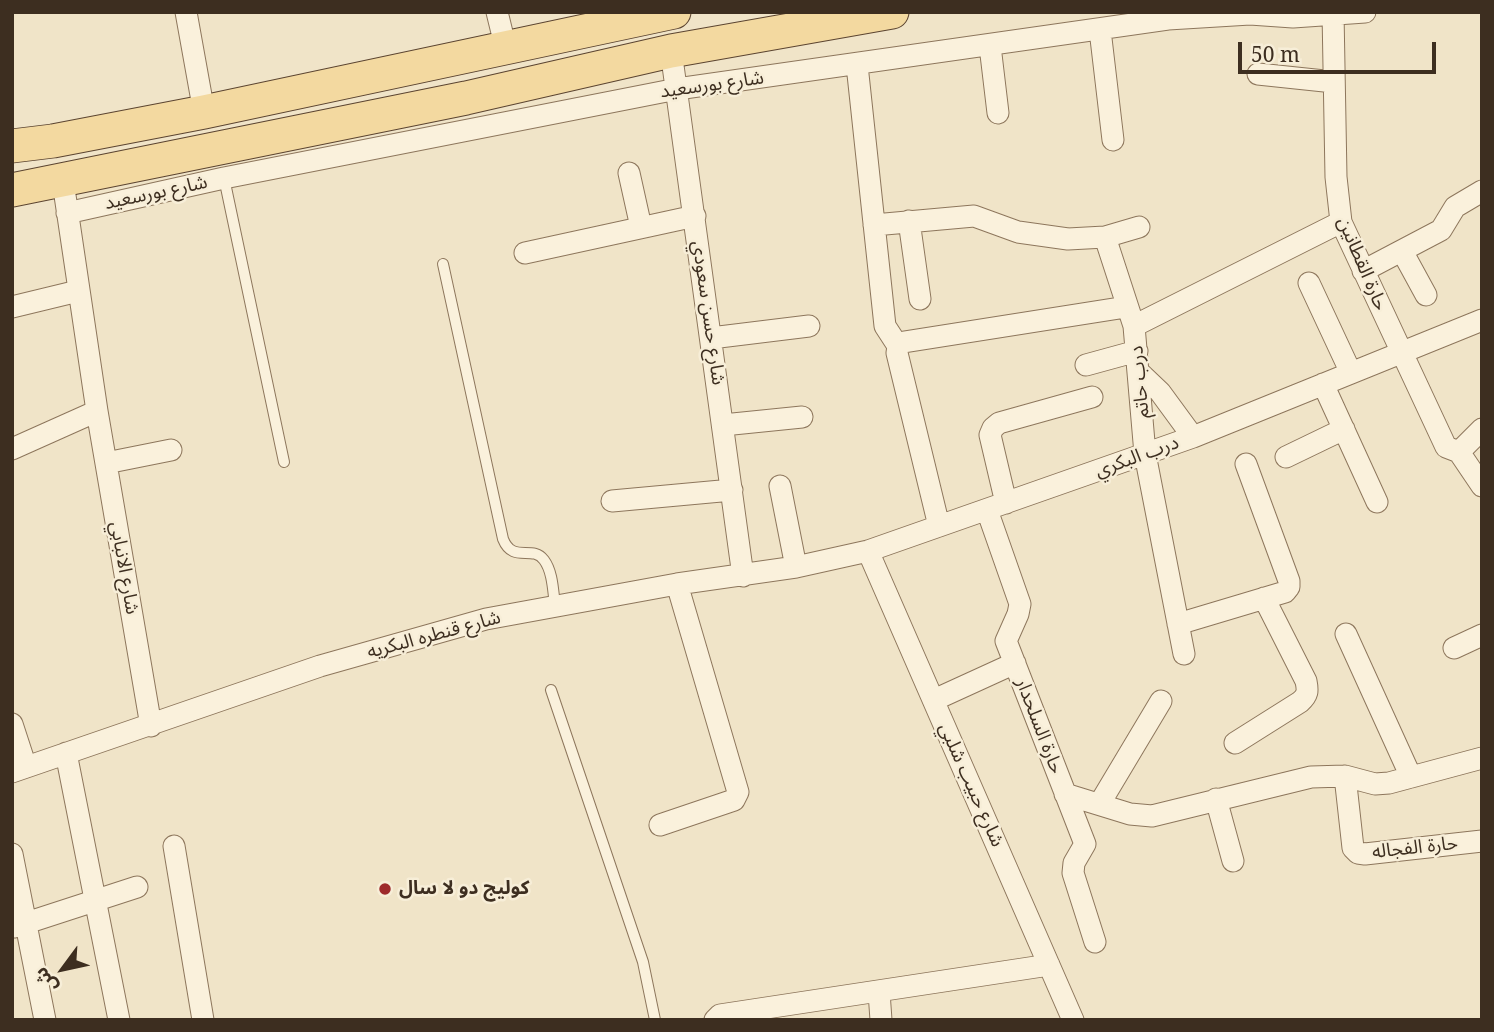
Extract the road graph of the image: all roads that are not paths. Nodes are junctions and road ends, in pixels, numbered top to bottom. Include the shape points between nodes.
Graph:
1 (186, 12) edge
2 (498, 12) edge
3 (674, 12) edge
4 (892, 12) edge
5 (1365, 12) edge
6 (1333, 13) edge
7 (1100, 30) junction
8 (990, 46) junction
9 (506, 49) junction
10 (671, 51) junction
11 (857, 65) junction
12 (1258, 74) dead end
13 (1334, 82) junction
14 (677, 89) junction
15 (204, 112) junction
16 (998, 113) dead end
17 (1113, 140) dead end
18 (12, 146) edge
19 (629, 173) dead end
20 (224, 178) junction
21 (12, 190) edge
22 (1482, 191) edge
23 (65, 197) junction
24 (695, 216) junction
25 (909, 221) junction
26 (1340, 222) junction
27 (874, 225) junction
28 (641, 227) junction
29 (1139, 227) dead end
30 (1105, 237) junction
31 (1402, 251) junction
32 (525, 253) dead end
33 (443, 264) dead end
34 (1363, 271) junction
35 (1308, 283) dead end
36 (78, 291) junction
37 (1426, 295) dead end
38 (920, 299) dead end
39 (12, 307) edge
40 (1130, 317) junction
41 (1482, 320) edge
42 (809, 326) dead end
43 (711, 338) junction
44 (897, 350) junction
45 (1137, 351) junction
46 (1401, 353) junction
47 (1086, 365) dead end
48 (1140, 373) junction
49 (1351, 373) junction
50 (1323, 384) junction
51 (1092, 397) dead end
52 (97, 411) junction
53 (802, 417) dead end
54 (723, 425) junction
55 (1344, 429) junction
56 (1482, 429) edge
57 (1193, 437) junction
58 (12, 449) edge
59 (171, 450) dead end
60 (1459, 452) junction
61 (1145, 454) junction
62 (1286, 457) dead end
63 (284, 462) dead end
64 (106, 463) junction
65 (1246, 464) dead end
66 (780, 486) dead end
67 (1482, 486) edge
68 (732, 490) junction
69 (612, 501) dead end
70 (1377, 502) dead end
71 (997, 507) junction
72 (939, 526) junction
73 (868, 551) junction
74 (796, 567) junction
75 (743, 576) junction
76 (677, 584) junction
77 (1264, 598) junction
78 (555, 605) junction
79 (1178, 624) junction
80 (1346, 634) dead end
81 (1482, 635) edge
82 (1454, 648) dead end
83 (1184, 654) dead end
84 (1015, 663) junction
85 (551, 690) dead end
86 (934, 700) junction
87 (1161, 701) dead end
88 (12, 724) edge
89 (151, 726) junction
90 (1235, 743) dead end
91 (66, 754) junction
92 (1482, 758) edge
93 (19, 769) edge
94 (1345, 776) junction
95 (1411, 777) junction
96 (1065, 794) junction
97 (1216, 799) junction
98 (1100, 803) junction
99 (660, 825) dead end
100 (1482, 841) edge
101 (174, 846) dead end
102 (12, 854) edge
103 (1233, 861) dead end
104 (137, 887) dead end
105 (96, 900) junction
106 (19, 926) edge
107 (1095, 942) dead end
108 (1049, 965) junction
109 (879, 992) junction
110 (45, 1020) edge
111 (119, 1020) edge
112 (203, 1020) edge
113 (655, 1020) edge
114 (715, 1020) edge
115 (881, 1020) edge
116 (1073, 1020) edge

1 - 15 street
2 - 9 street
3 - 9 main road
4 - 10 main road, شارع بورسعيد
5 - 6 street, شارع بورسعيد
6 - 7 street, شارع بورسعيد via 1182,18
6 - 13 street, حارة القطانين
7 - 8 street, شارع بورسعيد
7 - 17 street
8 - 11 street, شارع بورسعيد
8 - 16 street
9 - 15 main road
10 - 14 street, شارع حسن سعودي
10 - 23 main road, شارع بورسعيد
11 - 14 street, شارع بورسعيد
11 - 27 street
12 - 13 street
13 - 26 street, حارة القطانين
14 - 20 street, شارع بورسعيد
14 - 24 street, شارع حسن سعودي
15 - 18 main road
19 - 28 street
20 - 23 street, شارع بورسعيد
20 - 63 lane
21 - 23 main road, شارع بورسعيد
22 - 31 street via 1455,207 1441,229
23 - 36 street, شارع الانبابي
24 - 28 street
24 - 43 street, شارع حسن سعودي
25 - 27 street
25 - 30 street via 974,216 1039,236
25 - 38 street
26 - 34 street, حارة القطانين
26 - 40 street
27 - 44 street via 885,326
28 - 32 street
29 - 30 street
30 - 40 street, درب حاتم
31 - 34 street
31 - 37 street
33 - 78 lane via 503,539 514,553 543,558
34 - 46 street, حارة القطانين
35 - 49 street
36 - 39 street
36 - 52 street, شارع الانبابي
40 - 44 street via 904,342
40 - 45 street, درب حاتم
41 - 46 street, درب البكري
42 - 43 street
43 - 54 street, شارع حسن سعودي
44 - 72 street
45 - 47 street
45 - 48 street, درب حاتم
46 - 49 street, درب البكري
46 - 60 street, حارة القطانين via 1446,447
48 - 57 street
48 - 61 street, درب حاتم
49 - 50 street, درب البكري
50 - 55 street
50 - 57 street, درب البكري
51 - 71 street, حارة السلحدار via 993,428
52 - 58 street
52 - 64 street, شارع الانبابي
53 - 54 street
54 - 68 street, شارع حسن سعودي
55 - 62 street
55 - 70 street
56 - 60 street
57 - 61 street, درب البكري
59 - 64 street
60 - 67 street, حارة القطانين
61 - 71 street, درب البكري
61 - 79 street, درب حاتم
64 - 89 street, شارع الانبابي
65 - 77 street via 1289,581 1285,592
66 - 74 street
68 - 69 street
68 - 75 street, شارع حسن سعودي
71 - 72 street, درب البكري
71 - 84 street, حارة السلحدار via 1018,594 1018,614 1006,641
72 - 73 street, درب البكري
73 - 74 street, شارع قنطره البكريه
73 - 86 street, شارع حبيب شلبي
74 - 75 street, شارع قنطره البكريه
75 - 76 street, شارع قنطره البكريه
76 - 78 street, شارع قنطره البكريه
76 - 99 street via 737,792 734,800
77 - 79 street
77 - 90 street via 1308,690 1300,702
78 - 89 street, شارع قنطره البكريه via 486,619 320,666
79 - 83 street, درب حاتم
80 - 95 street
81 - 82 street
84 - 86 street
84 - 96 street, حارة السلحدار
85 - 113 lane via 643,961
86 - 108 street, شارع حبيب شلبي
87 - 98 street
88 - 93 street
89 - 91 street, شارع قنطره البكريه
91 - 93 street, شارع قنطره البكريه
91 - 105 street
92 - 95 street
94 - 95 street via 1375,784
94 - 97 street via 1311,777
94 - 100 street, حارة الفجاله via 1353,848 1358,853
96 - 98 street
96 - 107 street, حارة السلحدار via 1084,844 1073,873
97 - 98 street via 1152,816
97 - 103 street
101 - 112 street
102 - 106 street
104 - 105 street
105 - 106 street
105 - 111 street
106 - 110 street
108 - 109 street
108 - 116 street, شارع حبيب شلبي
109 - 114 street via 720,1015
109 - 115 street

